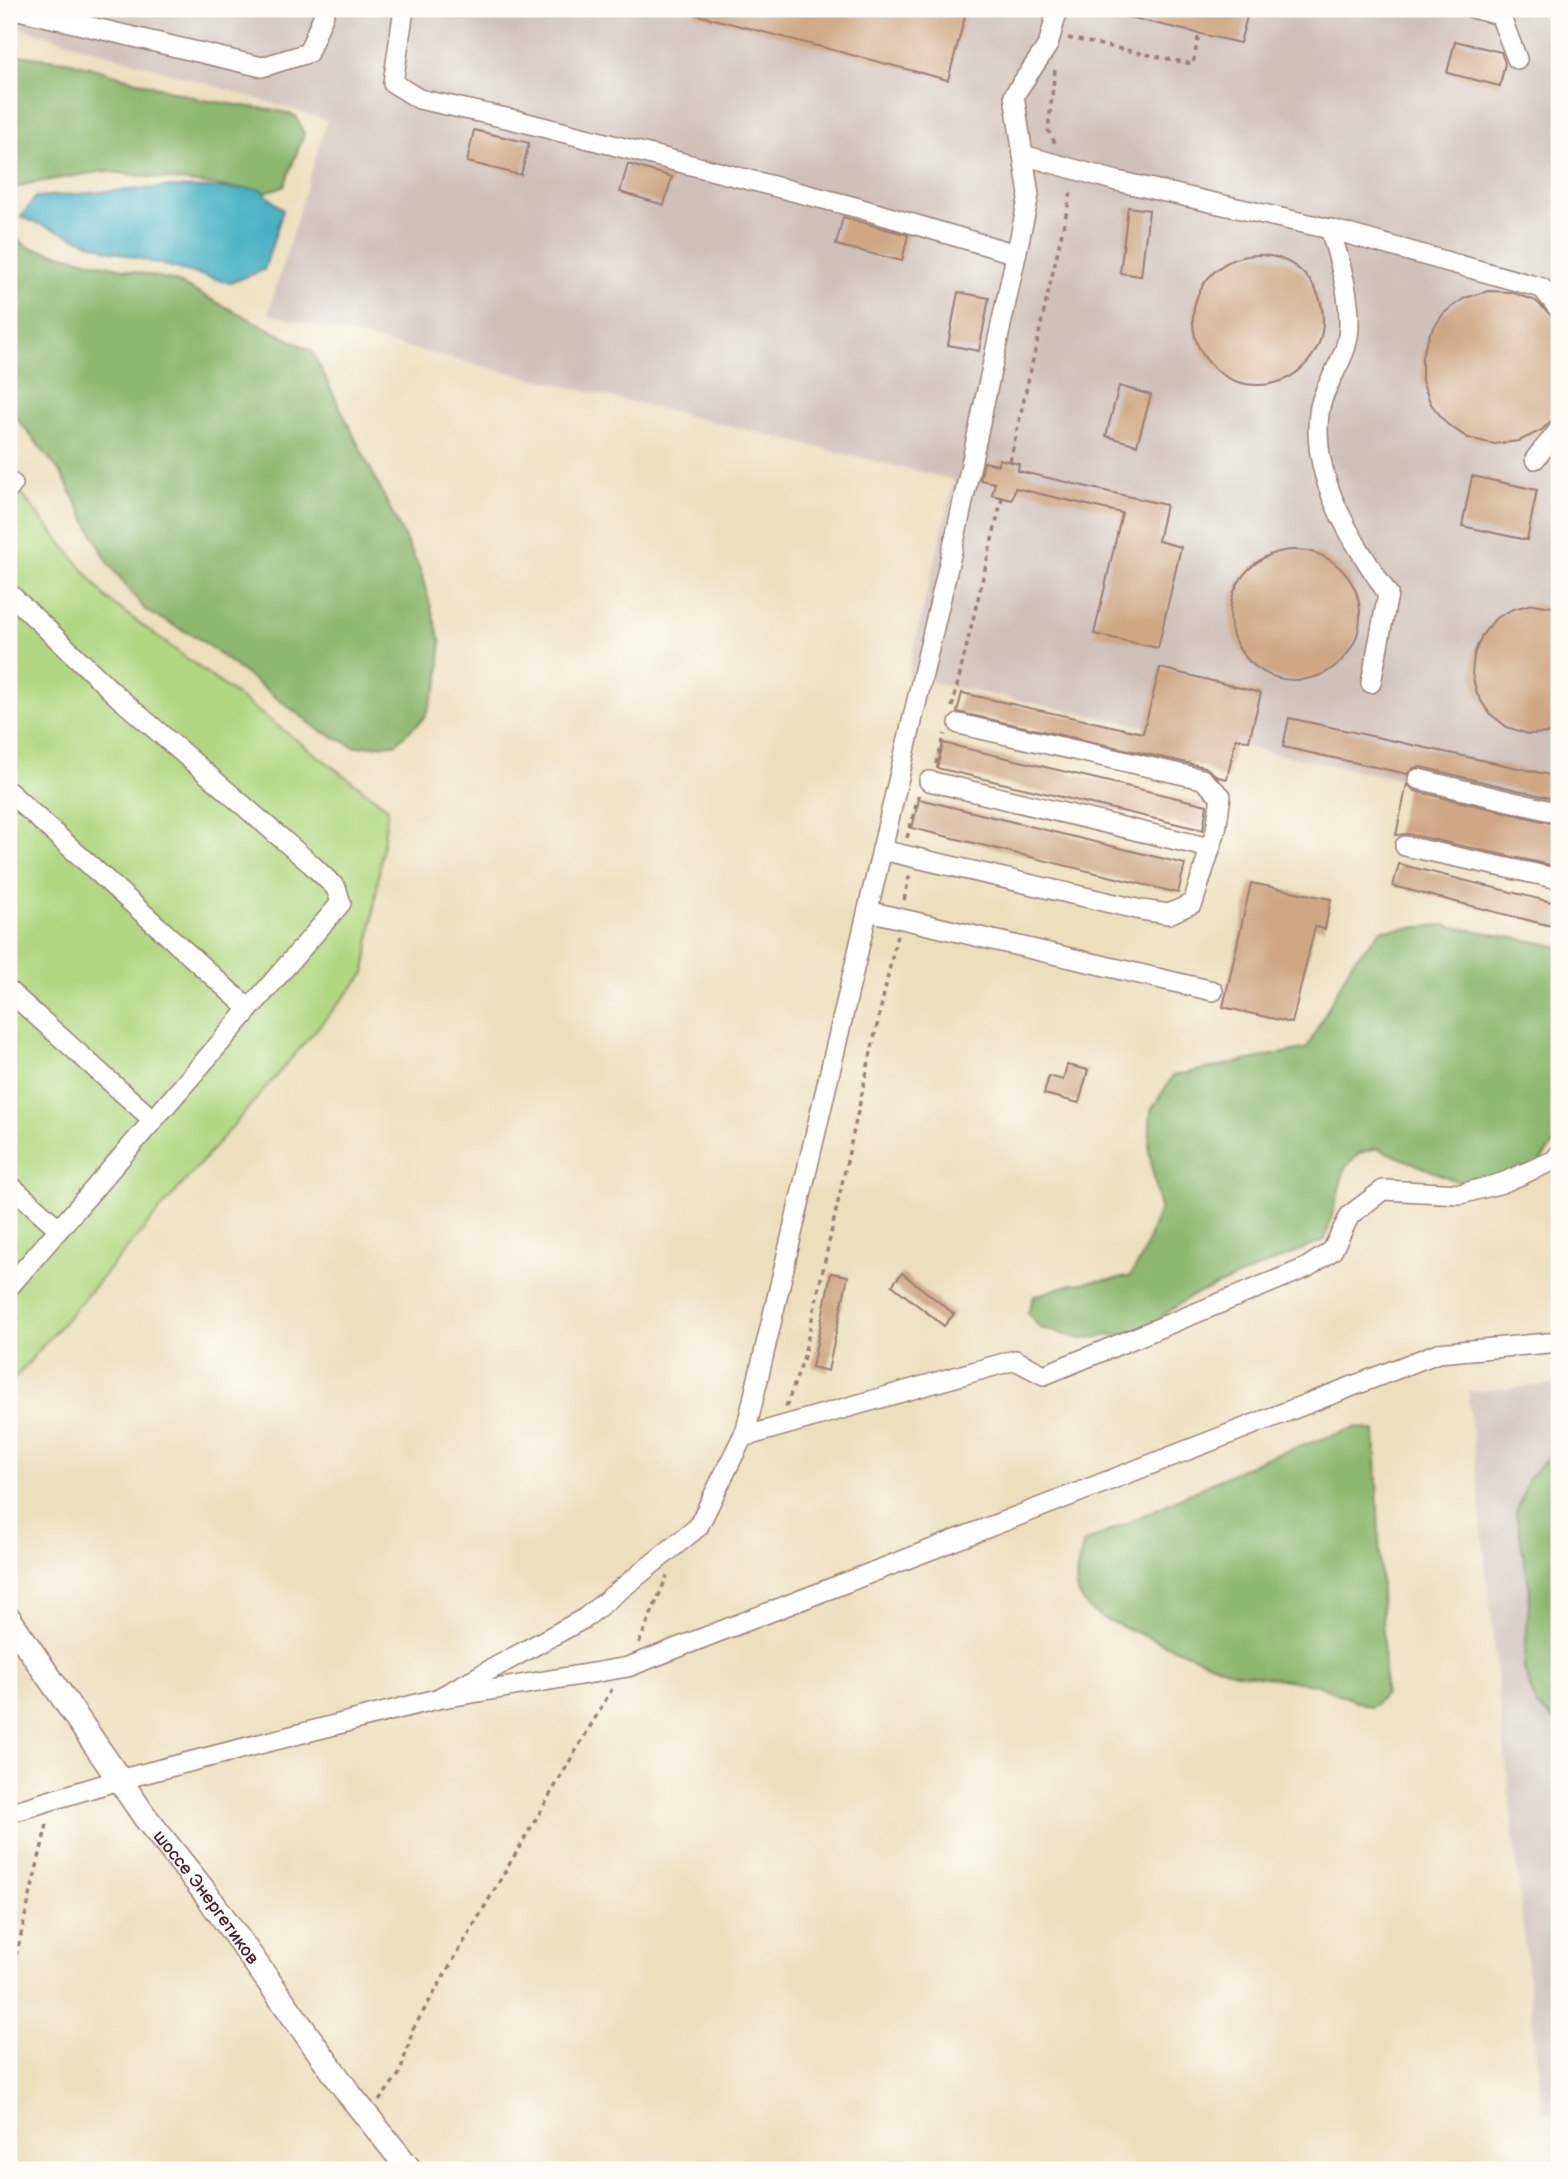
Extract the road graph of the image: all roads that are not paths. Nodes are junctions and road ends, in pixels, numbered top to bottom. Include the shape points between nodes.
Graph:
1 (14, 9) edge
2 (326, 9) edge
3 (404, 9) edge
4 (1058, 9) edge
5 (1475, 9) edge
6 (1517, 59) dead end
7 (1023, 155) junction
8 (1330, 229) junction
9 (1016, 254) junction
10 (1559, 309) edge
11 (1559, 430) edge
12 (1535, 458) dead end
13 (9, 593) edge
14 (1371, 683) dead end
15 (952, 721) road end
16 (1418, 779) dead end
17 (929, 781) road end
18 (9, 792) edge
19 (1559, 813) edge
20 (1405, 846) dead end
21 (1210, 848) junction
22 (882, 850) junction
23 (1559, 879) edge
24 (868, 911) junction
25 (9, 991) edge
26 (1213, 991) dead end
27 (248, 1008) junction
28 (153, 1120) junction
29 (1559, 1154) edge
30 (9, 1184) edge
31 (58, 1228) junction
32 (9, 1287) edge
33 (1559, 1342) edge
34 (743, 1437) junction
35 (9, 1619) edge
36 (437, 1699) junction
37 (122, 1779) junction
38 (9, 1813) edge
39 (410, 2170) edge

1 - 2 street via 262,67 308,53
3 - 9 street via 393,83 419,99 855,207
4 - 7 street via 1048,45 1014,95
5 - 6 street via 1500,15
7 - 8 street
7 - 9 street via 1029,195
8 - 10 street via 1542,288
8 - 14 street via 1348,289 1346,346 1319,412 1321,471 1351,538 1388,594
9 - 22 street
11 - 12 street
13 - 27 street via 118,697 336,888 341,903
15 - 21 street via 1202,779 1222,796
16 - 19 street
17 - 21 street
18 - 27 street
20 - 23 street
21 - 22 street via 1193,903 1169,914
22 - 24 street
24 - 26 street
24 - 34 street
25 - 28 street
27 - 28 street
28 - 31 street
29 - 34 street via 1555,1160 1502,1183 1461,1194 1383,1190 1350,1215 1332,1251 1306,1268 1044,1375 1015,1360
30 - 31 street
31 - 32 street
33 - 36 street via 1438,1353 628,1667
34 - 36 street via 698,1527 584,1618
35 - 37 main road, шоссе Энергетиков
36 - 37 street
37 - 38 street
37 - 39 main road, шоссе Энергетиков via 145,1817

